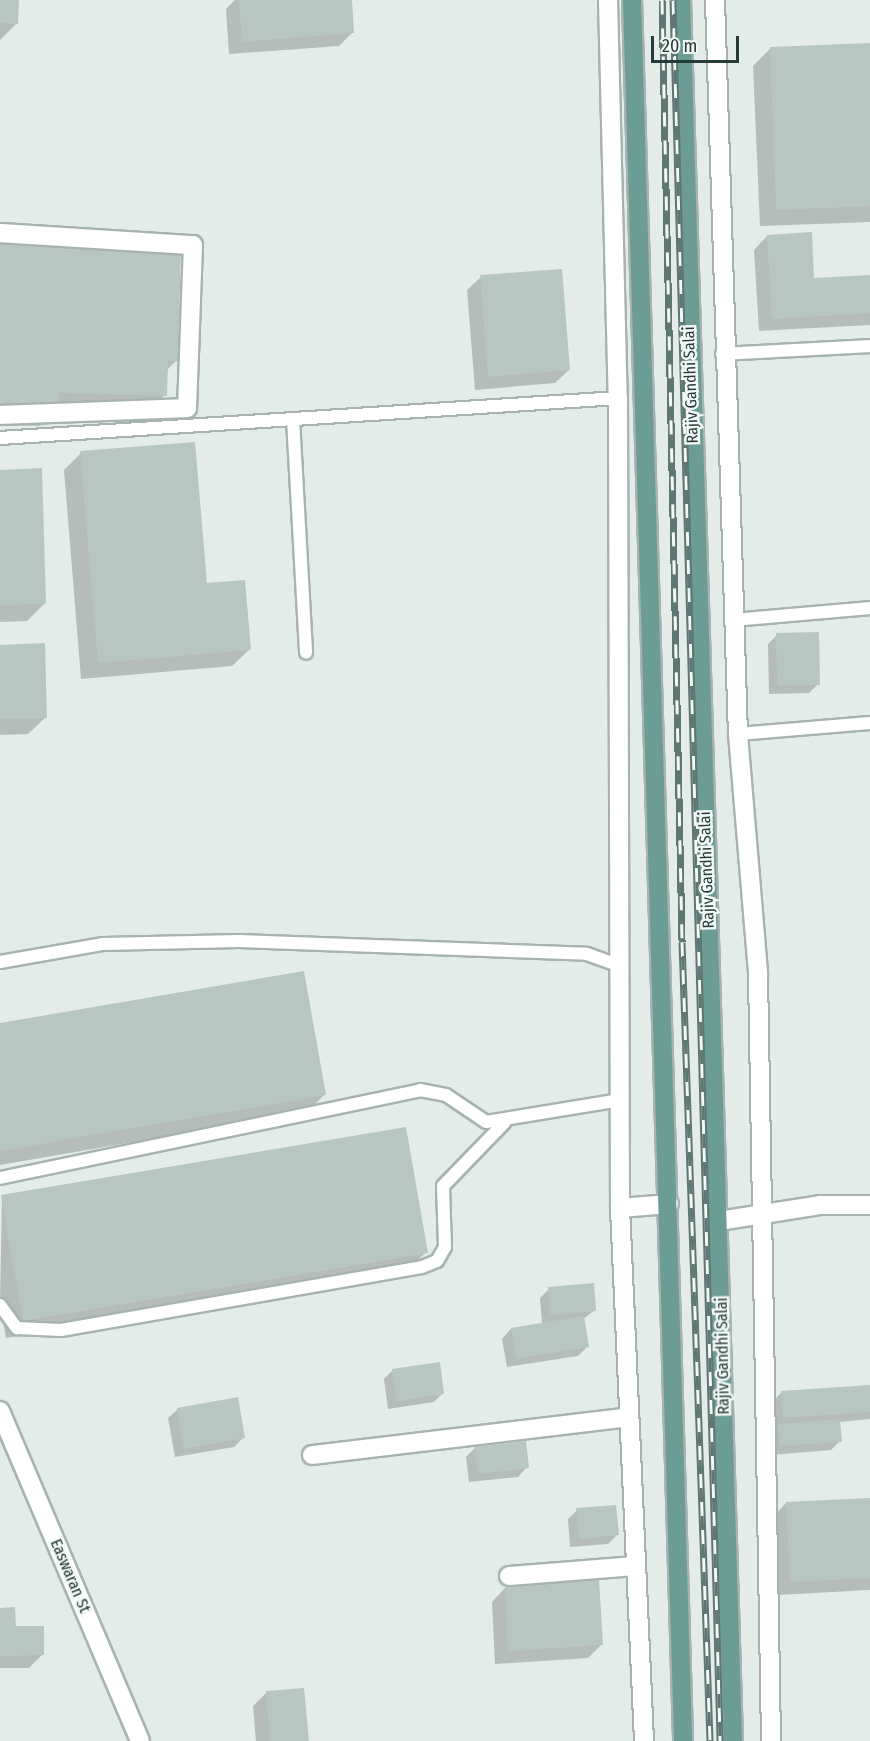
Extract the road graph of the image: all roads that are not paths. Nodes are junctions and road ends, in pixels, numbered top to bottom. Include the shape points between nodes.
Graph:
1 (608, 0) edge
2 (632, 0) edge
3 (681, 0) edge
4 (715, 0) edge
5 (0, 233) edge
6 (870, 346) edge
7 (723, 354) junction
8 (618, 398) junction
9 (0, 415) edge
10 (293, 419) junction
11 (0, 438) edge
12 (870, 608) edge
13 (733, 620) junction
14 (306, 653) dead end
15 (870, 723) edge
16 (738, 734) junction
17 (0, 962) edge
18 (620, 966) junction
19 (620, 1100) junction
20 (505, 1122) junction
21 (0, 1178) edge
22 (669, 1204) junction
23 (870, 1205) edge
24 (621, 1208) junction
25 (758, 1215) junction
26 (719, 1221) junction
27 (0, 1305) edge
28 (0, 1411) edge
29 (629, 1417) junction
30 (312, 1455) dead end
31 (636, 1566) junction
32 (509, 1576) dead end
33 (141, 1741) edge
34 (644, 1741) edge
35 (683, 1741) edge
36 (733, 1741) edge
37 (771, 1741) edge

1 - 8 street
2 - 22 main road
3 - 26 main road, Rajiv Gandhi Salai
4 - 7 street
5 - 9 street via 193,245 187,408
6 - 7 lane
7 - 13 street
8 - 10 lane
8 - 18 street
10 - 11 lane
10 - 14 lane
12 - 13 lane
13 - 16 street
15 - 16 lane
16 - 25 street via 758,973
17 - 18 lane via 103,944 238,941 587,954
18 - 19 street
19 - 20 lane
19 - 24 street
20 - 21 lane via 486,1122 446,1095 420,1090
20 - 27 lane via 442,1186 445,1247 437,1261 422,1267 61,1330 17,1328
22 - 24 street
22 - 35 main road
23 - 25 street via 820,1205
24 - 29 street
25 - 26 street
25 - 37 street
26 - 36 main road, Rajiv Gandhi Salai
28 - 33 street, Easwaran St
29 - 30 street
29 - 31 street
31 - 32 street
31 - 34 street

